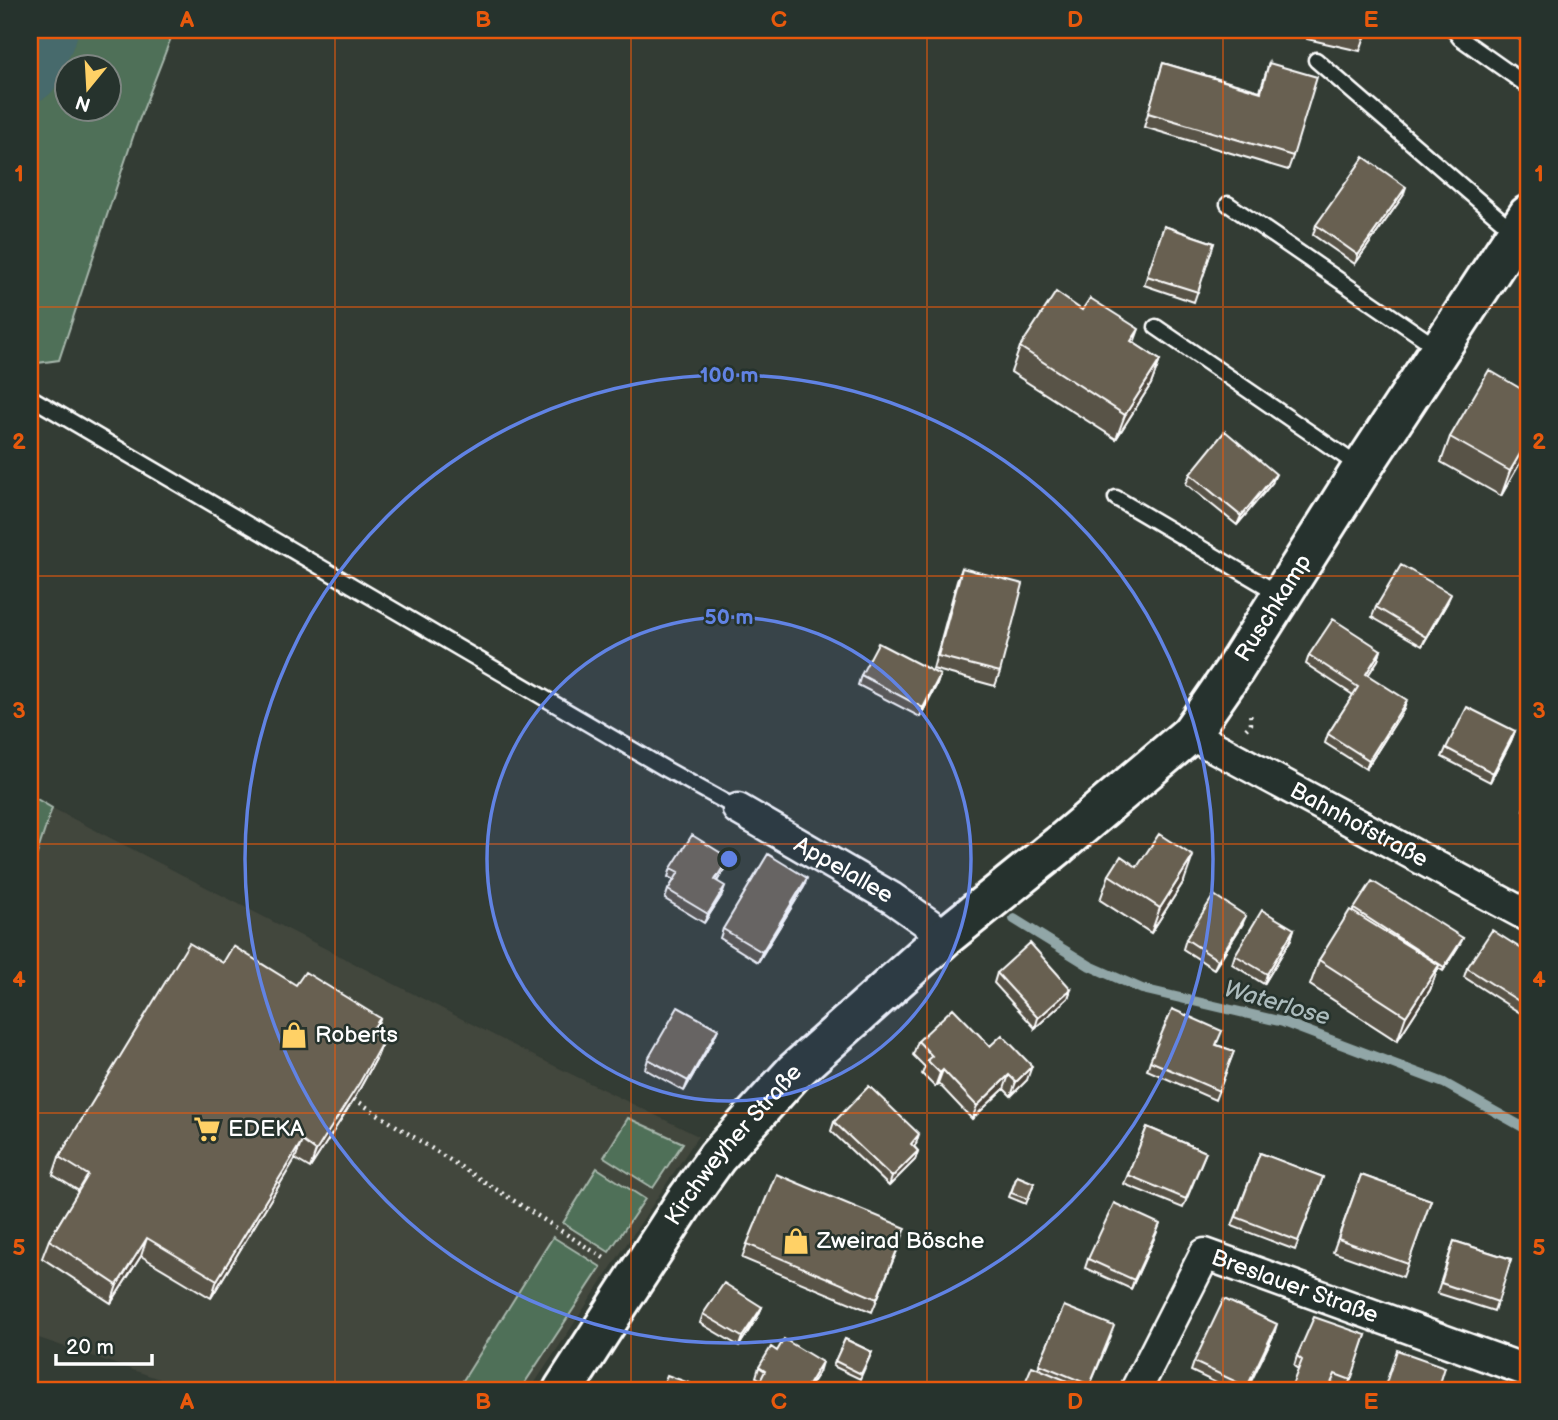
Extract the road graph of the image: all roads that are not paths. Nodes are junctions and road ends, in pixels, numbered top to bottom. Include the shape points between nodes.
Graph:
1 (1454, 30) edge
2 (1316, 60) dead end
3 (1528, 86) edge
4 (1228, 204) dead end
5 (1522, 225) edge
6 (1156, 327) dead end
7 (1439, 349) junction
8 (30, 397) edge
9 (1362, 468) junction
10 (1116, 498) dead end
11 (1282, 596) junction
12 (1190, 734) junction
13 (738, 809) joint
14 (1528, 916) edge
15 (946, 936) junction
16 (1528, 1371) edge
17 (563, 1390) edge
18 (1136, 1390) edge

1 - 3 lane
2 - 5 lane
4 - 7 lane
5 - 7 main road, Ruschkamp
6 - 9 lane
7 - 9 main road, Ruschkamp
8 - 13 lane
9 - 11 main road, Ruschkamp
10 - 11 lane
11 - 12 main road, Ruschkamp
12 - 14 street, Bahnhofstraße
12 - 15 main road, Ruschkamp
13 - 15 street, Appelallee via 892,898
15 - 17 main road, Kirchweyher Straße via 794,1072 717,1157
16 - 18 street, Breslauer Straße via 1205,1254

